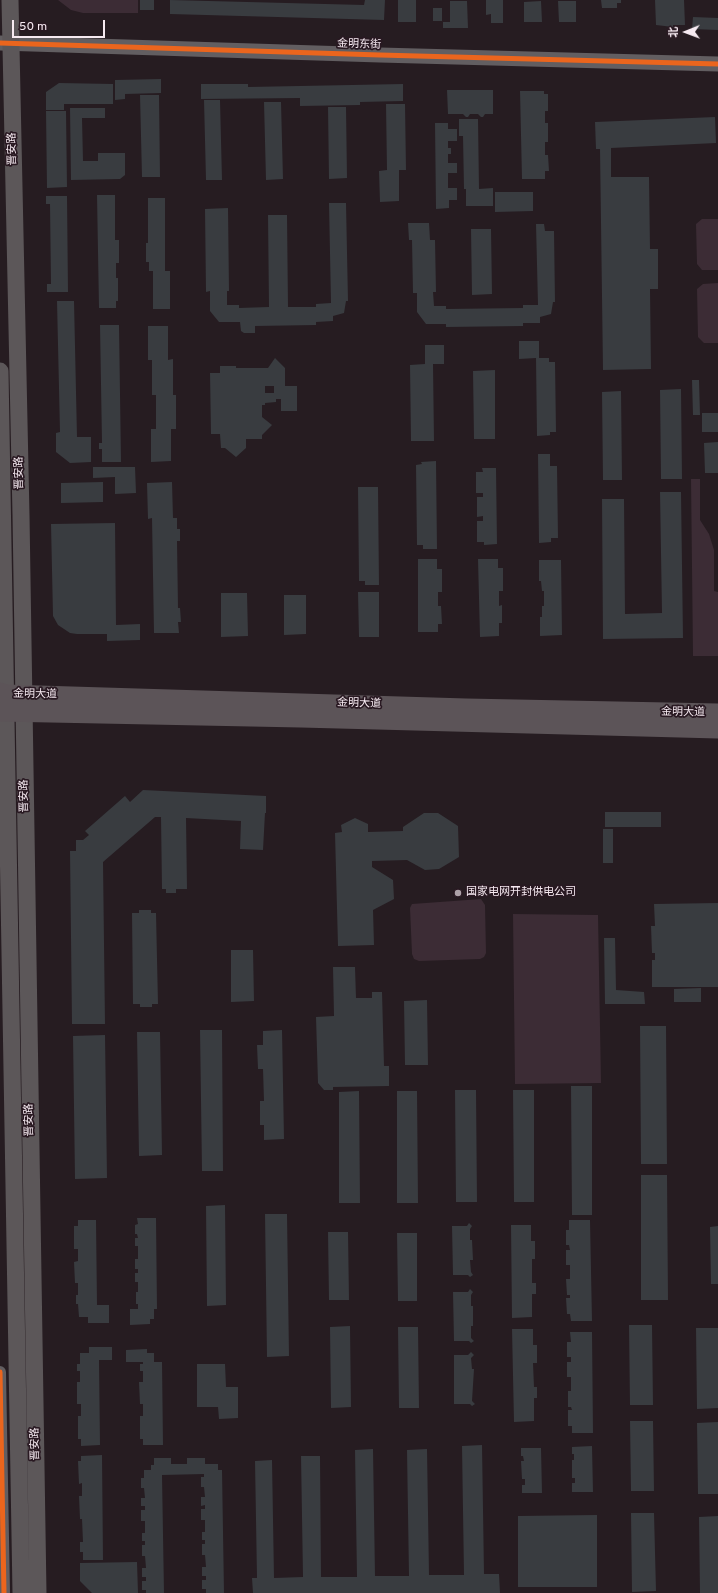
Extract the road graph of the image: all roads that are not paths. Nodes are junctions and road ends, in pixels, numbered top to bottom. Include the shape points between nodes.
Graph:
1 (10, 0) edge
2 (6, 43) edge
3 (718, 64) edge
4 (0, 371) edge
5 (10, 703) edge
6 (718, 713) edge
7 (718, 729) edge
8 (3, 755) edge
9 (0, 1372) edge
10 (4, 1593) edge
11 (21, 1593) edge
12 (38, 1593) edge

1 - 2 main road, 晋安路
2 - 3 street, 金明东街
2 - 5 main road, 晋安路
4 - 5 main road, 晋安路
5 - 6 main road, 金明大道
5 - 7 main road, 金明大道 via 293,717
5 - 8 main road, 晋安路
5 - 12 main road, 晋安路
8 - 11 main road, 晋安路
9 - 10 street

